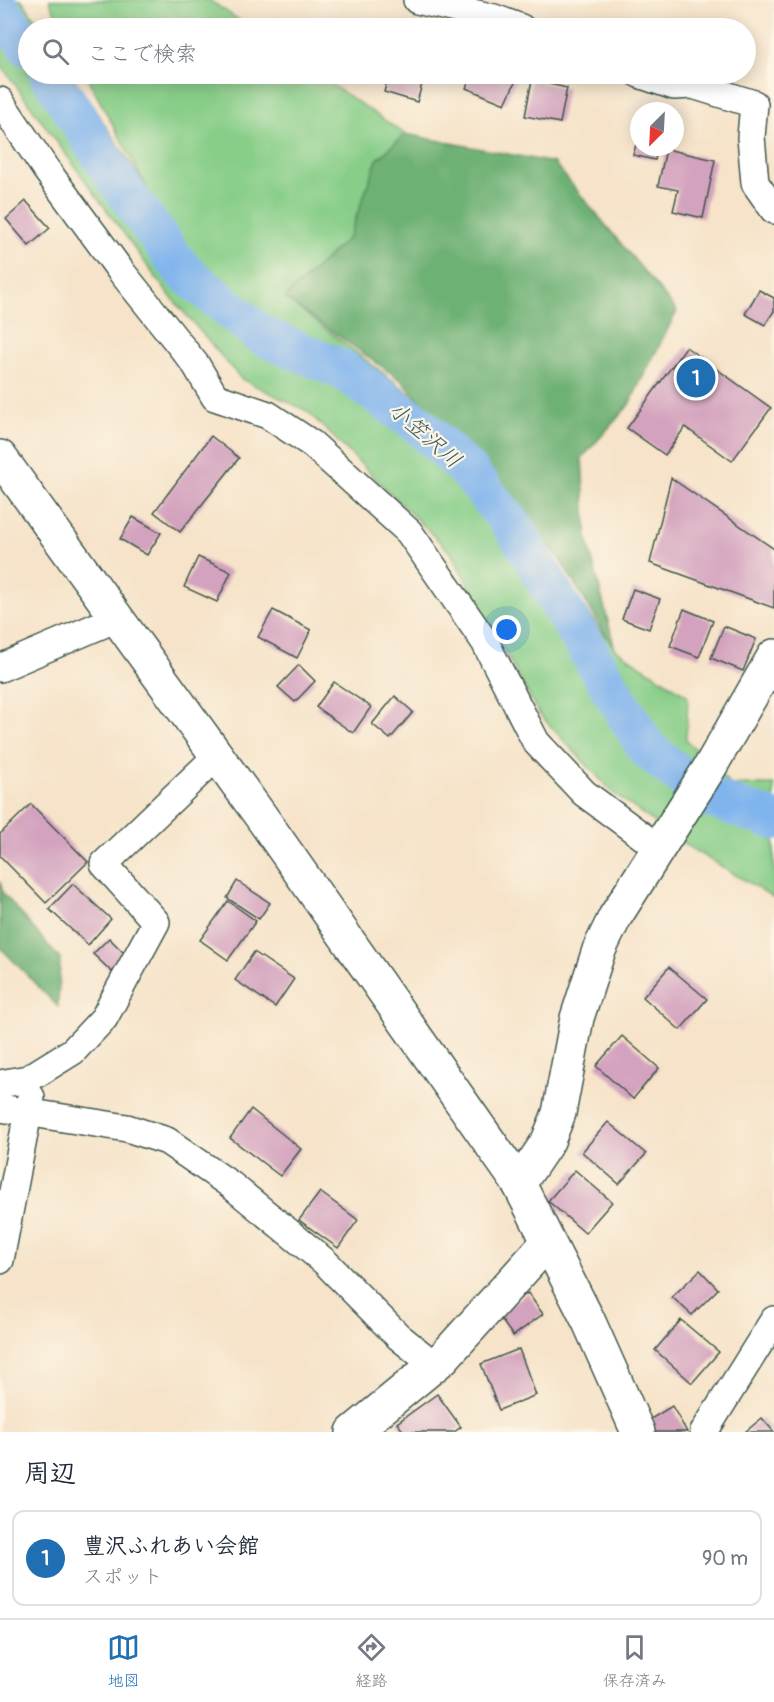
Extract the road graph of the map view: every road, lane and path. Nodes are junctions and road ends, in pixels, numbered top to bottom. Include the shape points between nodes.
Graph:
1 (417, 0) edge
2 (494, 18) edge
3 (666, 84) edge
4 (0, 100) edge
5 (774, 210) edge
6 (0, 457) edge
7 (117, 618) junction
8 (774, 656) edge
9 (0, 668) edge
10 (217, 756) junction
11 (657, 847) junction
12 (35, 1075) junction
13 (0, 1084) edge
14 (0, 1108) edge
15 (29, 1112) junction
16 (519, 1184) junction
17 (548, 1242) junction
18 (0, 1260) edge
19 (774, 1320) edge
20 (434, 1365) junction
21 (353, 1432) edge
22 (638, 1432) edge
23 (704, 1432) edge

1 - 2 street
3 - 5 street via 693,85 754,104 751,137 755,183
4 - 11 street via 120,270 196,365 215,397 268,415 312,444 409,532 485,642 536,742 584,793
6 - 7 street
7 - 9 street
7 - 10 street
8 - 11 street via 710,767
10 - 12 street via 104,864 156,922 104,1018 74,1051
10 - 16 street
11 - 16 street via 599,950 577,1018 559,1113 548,1141
12 - 13 street
12 - 15 street
14 - 15 street
15 - 18 street
15 - 20 street via 127,1128 167,1141 231,1185 325,1262 398,1336
16 - 17 street
17 - 20 street
17 - 22 street
19 - 23 street
20 - 21 street

